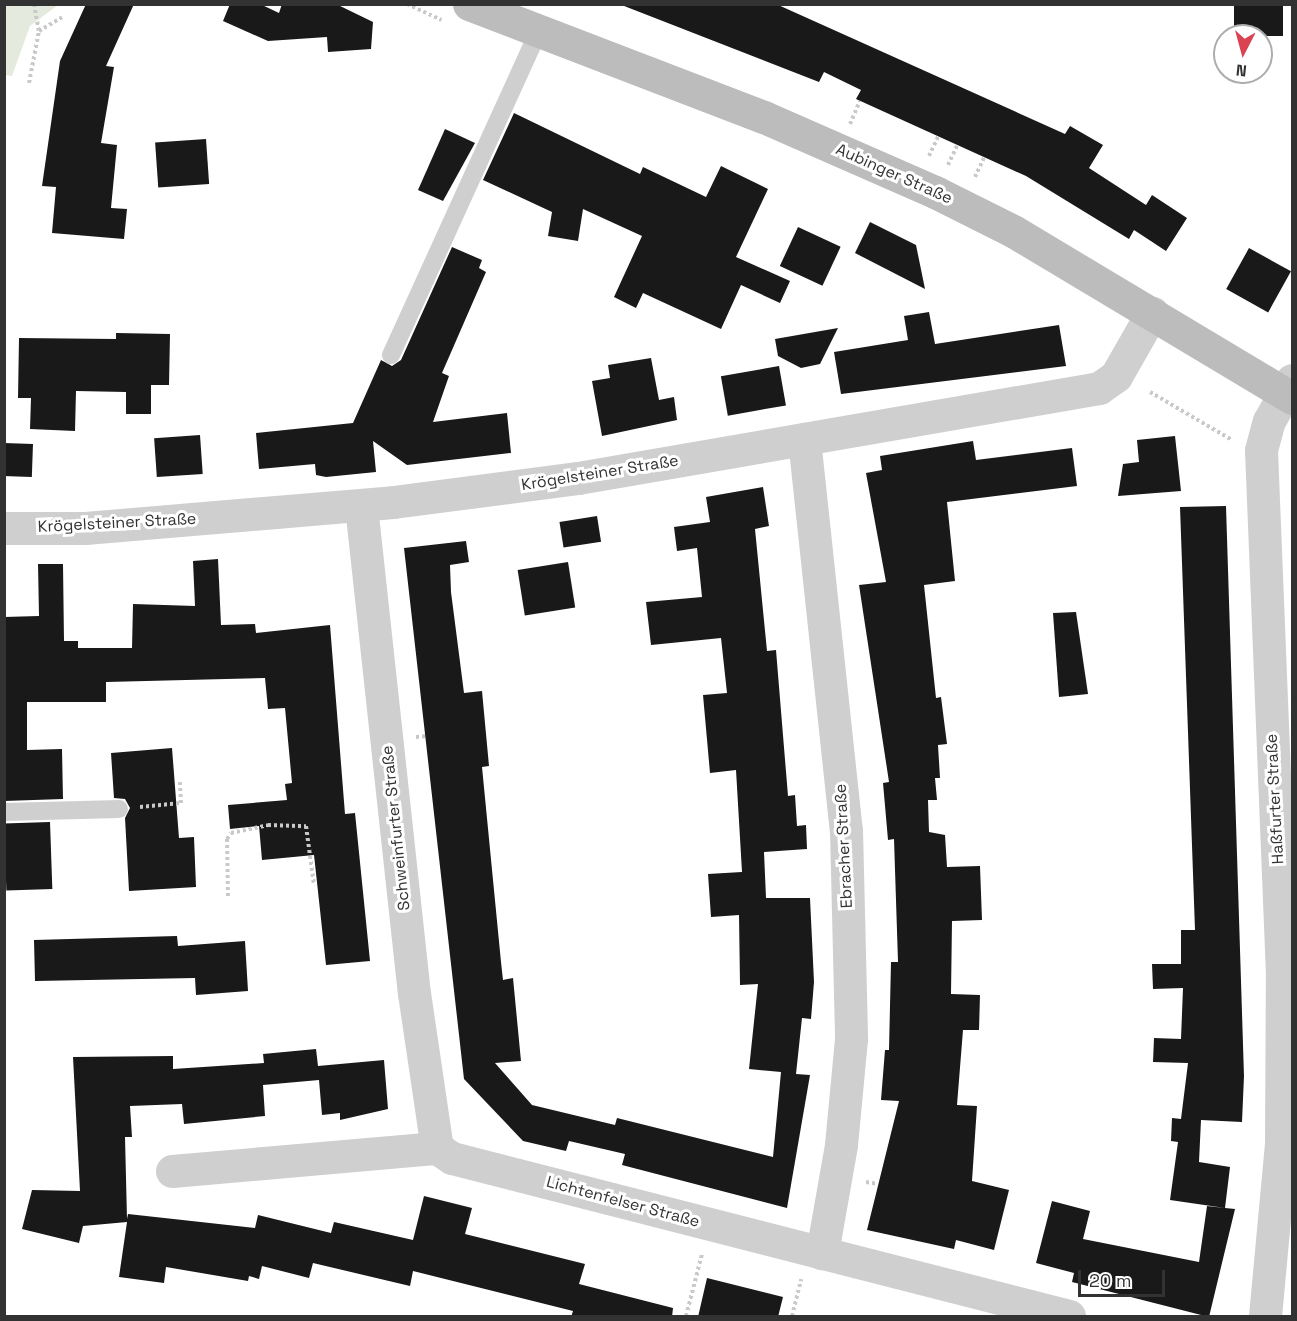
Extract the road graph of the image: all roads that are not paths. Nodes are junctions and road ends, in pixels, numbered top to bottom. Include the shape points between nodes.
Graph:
1 (460, 14) edge
2 (538, 32) junction
3 (1152, 314) junction
4 (390, 355) dead end
5 (1290, 391) edge
6 (804, 439) junction
7 (361, 506) junction
8 (4, 528) edge
9 (119, 808) road end
10 (4, 812) edge
11 (1288, 974) edge
12 (1287, 1145) edge
13 (437, 1148) junction
14 (172, 1171) dead end
15 (815, 1252) junction
16 (1069, 1317) edge
17 (1265, 1317) edge

1 - 2 main road, Aubinger Straße
2 - 3 main road, Aubinger Straße via 764,117 909,180 1014,231
2 - 4 lane
3 - 5 main road, Aubinger Straße
3 - 6 street, Krögelsteiner Straße via 1116,376 1099,388
5 - 11 street, Haßfurter Straße via 1261,450
6 - 7 street, Krögelsteiner Straße via 578,478
6 - 15 street, Ebracher Straße via 846,830 851,1039 841,1145
7 - 8 street, Krögelsteiner Straße via 85,528
7 - 13 street, Schweinfurter Straße via 414,993
9 - 10 lane
11 - 12 street, Haßfurter Straße
12 - 17 street, Haßfurter Straße
13 - 14 street
13 - 15 street, Lichtenfelser Straße via 452,1158
15 - 16 street, Lichtenfelser Straße

